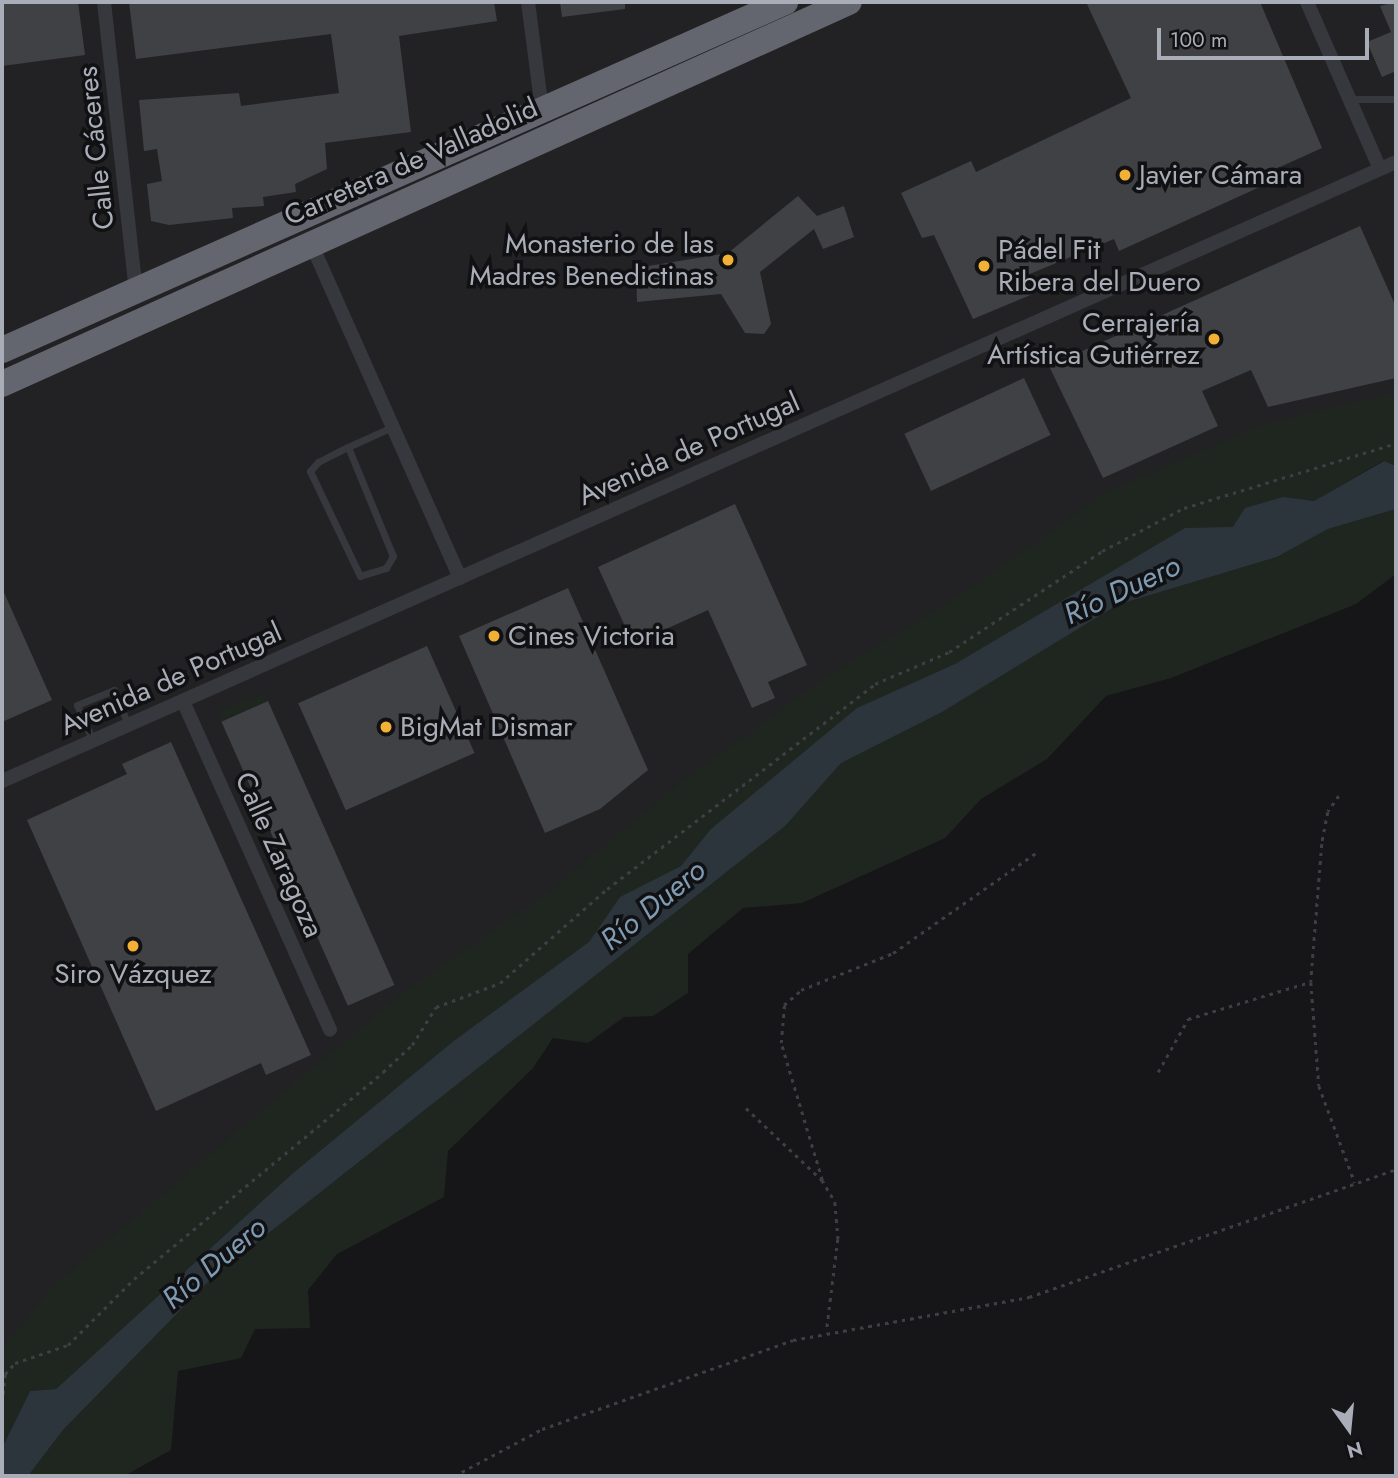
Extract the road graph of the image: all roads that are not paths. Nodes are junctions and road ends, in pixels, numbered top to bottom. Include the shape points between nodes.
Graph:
1 (104, 2) edge
2 (528, 2) edge
3 (785, 2) edge
4 (849, 2) edge
5 (1307, 2) edge
6 (1349, 99) junction
7 (1396, 99) edge
8 (542, 110) junction
9 (1396, 162) edge
10 (1380, 169) junction
11 (310, 241) junction
12 (136, 290) junction
13 (2, 350) edge
14 (2, 384) edge
15 (393, 426) junction
16 (348, 447) junction
17 (460, 578) junction
18 (183, 701) junction
19 (129, 725) junction
20 (93, 741) junction
21 (2, 781) edge
22 (330, 1030) dead end

1 - 12 street, Calle Cáceres
2 - 8 street
3 - 8 highway, Carretera de Valladolid
4 - 11 highway, Carretera de Valladolid
5 - 6 street
6 - 7 lane
6 - 10 street
8 - 12 highway, Carretera de Valladolid
9 - 10 street, Avenida de Portugal
10 - 17 street, Avenida de Portugal
11 - 14 highway, Carretera de Valladolid
11 - 15 street
12 - 13 highway, Carretera de Valladolid
15 - 16 lane
15 - 17 street
16 - 16 lane via 310,471 360,576 386,568 393,556
17 - 18 street, Avenida de Portugal
18 - 19 street, Avenida de Portugal
18 - 22 street, Calle Zaragoza
19 - 20 street, Avenida de Portugal
19 - 20 lane via 114,690 77,705
20 - 21 street, Avenida de Portugal

